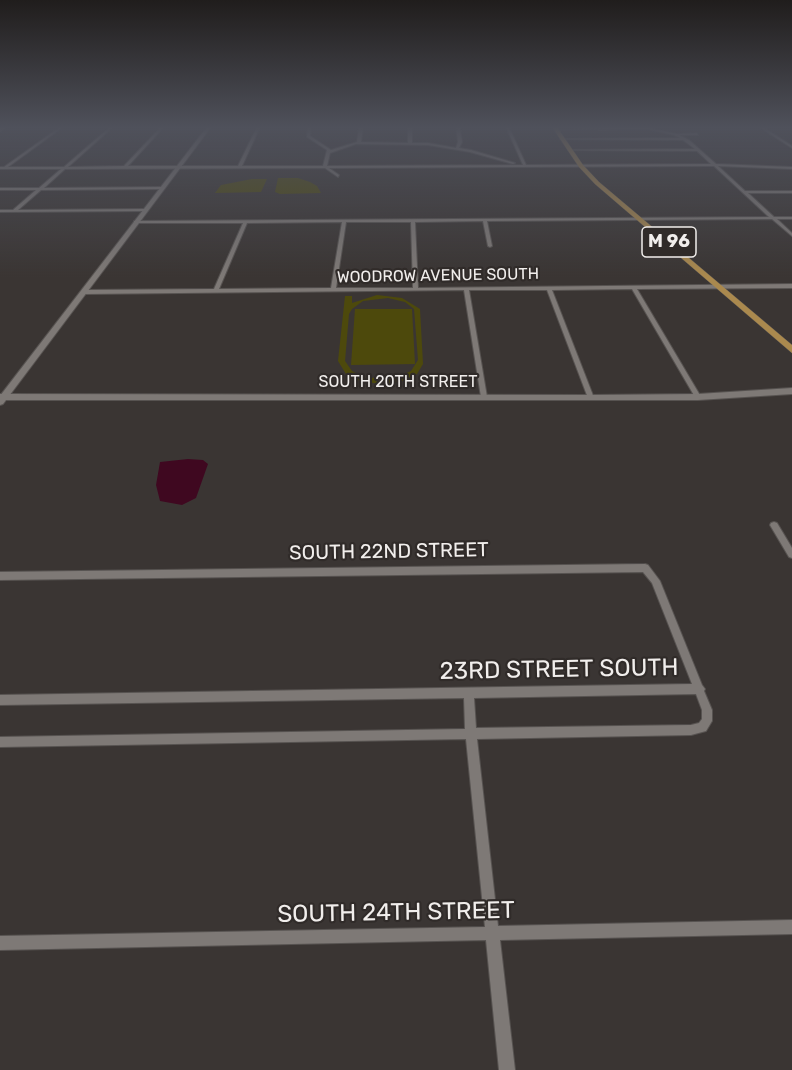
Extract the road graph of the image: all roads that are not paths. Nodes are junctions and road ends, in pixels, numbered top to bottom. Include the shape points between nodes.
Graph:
1 (54, 177) edge
2 (171, 177) edge
3 (594, 177) edge
4 (727, 177) edge
5 (163, 188) junction
6 (0, 189) edge
7 (40, 189) junction
8 (743, 192) junction
9 (792, 192) edge
10 (146, 210) junction
11 (0, 211) edge
12 (14, 211) junction
13 (773, 218) junction
14 (792, 218) edge
15 (640, 219) junction
16 (413, 220) junction
17 (484, 220) junction
18 (246, 221) junction
19 (344, 221) junction
20 (136, 222) junction
21 (792, 235) edge
22 (490, 246) dead end
23 (792, 286) edge
24 (633, 287) junction
25 (722, 287) junction
26 (549, 288) junction
27 (416, 289) junction
28 (466, 289) junction
29 (333, 290) junction
30 (216, 291) junction
31 (85, 292) junction
32 (792, 350) edge
33 (792, 391) edge
34 (484, 397) junction
35 (698, 397) junction
36 (2, 398) edge
37 (591, 398) junction
38 (774, 525) dead end
39 (792, 555) edge
40 (0, 576) edge
41 (700, 689) junction
42 (470, 693) junction
43 (0, 700) edge
44 (471, 735) junction
45 (0, 742) edge
46 (792, 927) edge
47 (493, 934) junction
48 (0, 943) edge
49 (507, 1070) edge

1 - 7 street
2 - 5 street
3 - 15 main road, M 96
4 - 8 street
5 - 7 street
5 - 10 street
6 - 7 street
7 - 12 street
8 - 9 street
8 - 13 street
10 - 12 street
10 - 20 street
11 - 12 street
13 - 14 street
13 - 15 street
13 - 21 street
15 - 17 street
15 - 25 main road, M 96
16 - 17 street
16 - 19 street
16 - 27 street
17 - 22 street
18 - 19 street
18 - 20 street
18 - 30 street
19 - 29 street
20 - 31 street
23 - 25 street, WOODROW AVENUE SOUTH
24 - 25 street, WOODROW AVENUE SOUTH
24 - 26 street, WOODROW AVENUE SOUTH
24 - 35 street
25 - 32 main road, M 96
26 - 28 street, WOODROW AVENUE SOUTH
26 - 37 street
27 - 28 street, WOODROW AVENUE SOUTH
27 - 29 street, WOODROW AVENUE SOUTH
28 - 34 street
29 - 30 street, WOODROW AVENUE SOUTH
30 - 31 street, WOODROW AVENUE SOUTH
31 - 36 street
33 - 35 main road, SOUTH 20TH STREET
34 - 36 main road, SOUTH 20TH STREET
34 - 37 main road, SOUTH 20TH STREET
35 - 37 main road, SOUTH 20TH STREET
38 - 39 street
40 - 41 street, SOUTH 22ND STREET via 645,568 656,581
41 - 42 street, 23RD STREET SOUTH
41 - 44 street, 23RD STREET SOUTH via 707,710 702,728
42 - 43 street, 23RD STREET SOUTH
42 - 44 street
44 - 45 street, 23RD STREET SOUTH
44 - 47 street
46 - 47 street, SOUTH 24TH STREET
47 - 48 street, SOUTH 24TH STREET
47 - 49 street

